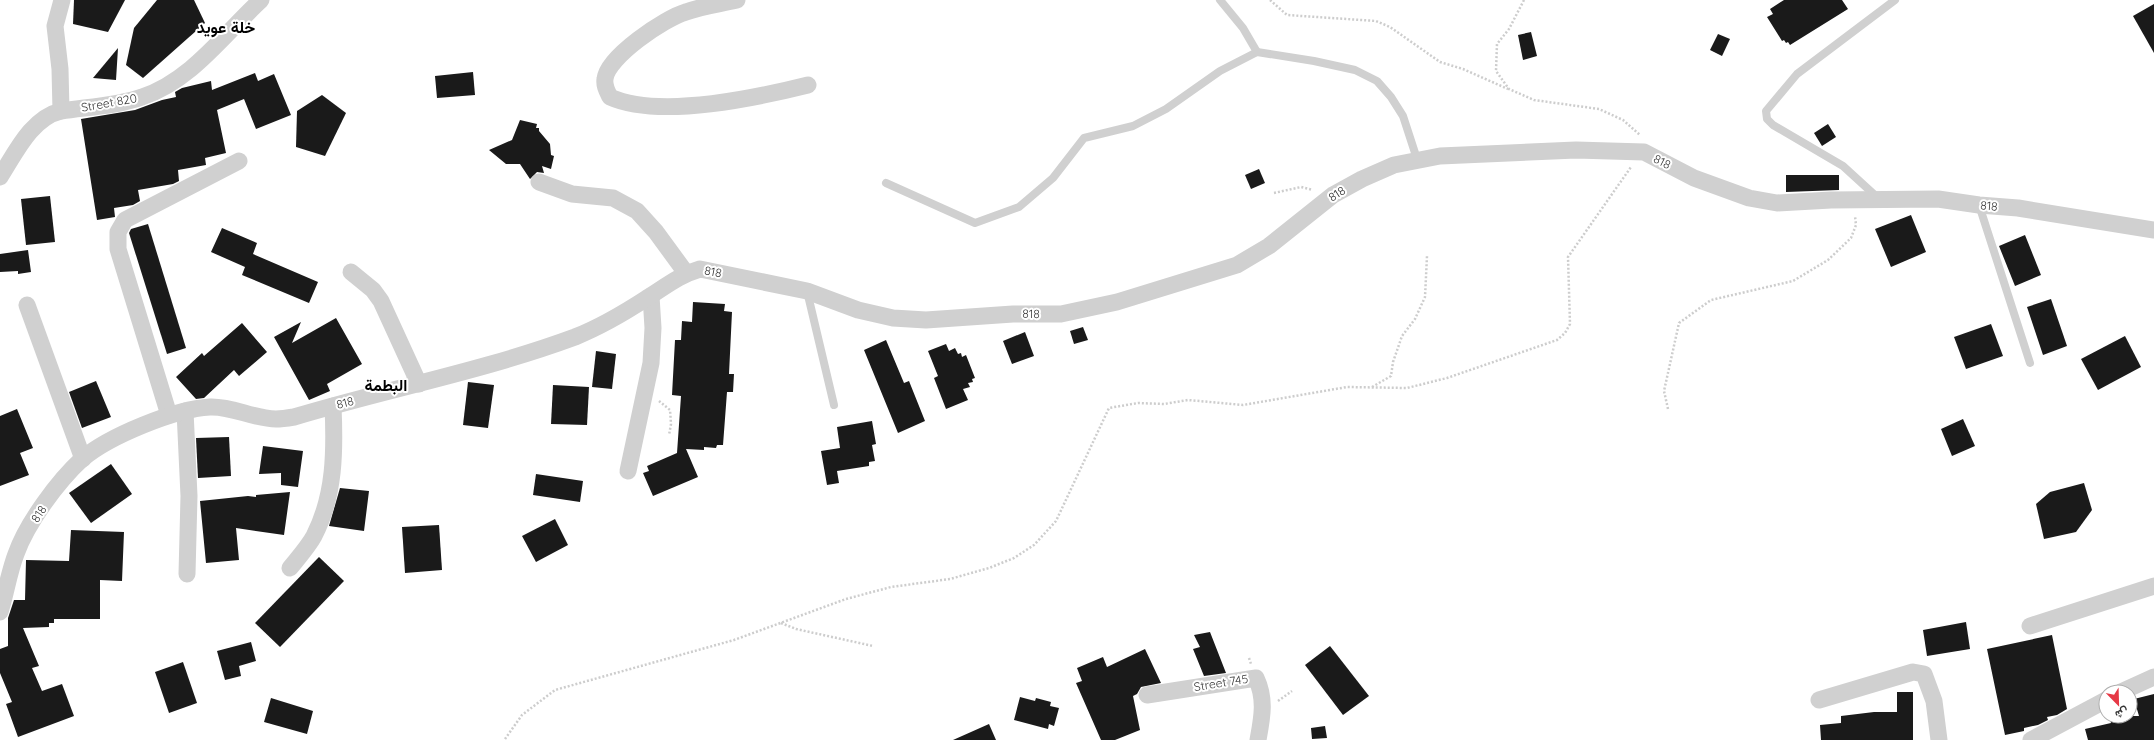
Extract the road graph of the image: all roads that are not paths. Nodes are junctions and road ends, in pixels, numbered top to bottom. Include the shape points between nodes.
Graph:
1 (62, 0) edge
2 (261, 0) edge
3 (737, 0) edge
4 (1220, 0) edge
5 (1895, 0) edge
6 (681, 6) edge
7 (1257, 52) junction
8 (808, 85) dead end
9 (61, 111) junction
10 (1417, 159) junction
11 (239, 161) dead end
12 (0, 177) edge
13 (539, 182) dead end
14 (886, 183) dead end
15 (1878, 199) junction
16 (1979, 205) junction
17 (2154, 230) edge
18 (351, 272) dead end
19 (686, 273) junction
20 (807, 290) junction
21 (651, 296) junction
22 (27, 305) dead end
23 (2030, 363) dead end
24 (419, 384) junction
25 (333, 406) junction
26 (834, 406) dead end
27 (185, 411) junction
28 (169, 415) junction
29 (83, 459) junction
30 (628, 471) dead end
31 (290, 568) dead end
32 (187, 574) dead end
33 (2154, 586) edge
34 (0, 612) edge
35 (2030, 626) dead end
36 (2154, 676) edge
37 (2138, 684) edge
38 (1147, 695) dead end
39 (1819, 700) dead end
40 (2098, 704) edge
41 (1258, 740) edge
42 (1939, 740) edge
43 (2031, 740) edge

1 - 9 street via 55,26
2 - 9 street, Street 820 via 193,67 169,84 142,97
3 - 6 street
4 - 7 lane via 1243,28
5 - 15 lane via 1797,74 1766,111 1767,119 1773,125 1843,166
6 - 8 street via 623,52 609,69 604,78 610,97 622,102 643,105 681,105 760,96
7 - 10 lane via 1355,70 1377,81 1403,116
7 - 14 lane via 1220,71 1166,109 1133,126 1084,138 1053,178 1019,207 997,216 975,223
9 - 12 street, Street 820 via 38,123
10 - 15 street, 818 via 1576,150 1644,152 1694,178 1749,198 1777,203
10 - 20 street, 818 via 1394,165 1333,195 1269,246 1237,265 1117,302 1061,314 1013,314 926,320 894,318 858,310
11 - 28 street via 125,220 118,232 118,249
13 - 19 street via 572,194 613,198 637,211
15 - 16 street, 818 via 1938,199
16 - 17 street, 818 via 2018,208
16 - 23 lane
18 - 24 street via 381,301
19 - 20 street, 818 via 700,269
19 - 21 street, 818
20 - 26 lane
21 - 24 street, 818 via 602,325 576,336
21 - 30 street via 651,363
22 - 29 street
24 - 25 street, 818
25 - 27 street, 818 via 294,417 276,419 211,407
25 - 31 street via 333,475 322,518 314,537
27 - 28 street, 818
27 - 32 street via 189,496
28 - 29 street, 818 via 134,430
29 - 34 street, 818 via 67,475 26,533 16,553
33 - 35 street
36 - 37 street
38 - 41 street, Street 745 via 1256,678 1260,686 1263,709
39 - 42 street via 1913,672 1924,674 1934,701
40 - 43 street

